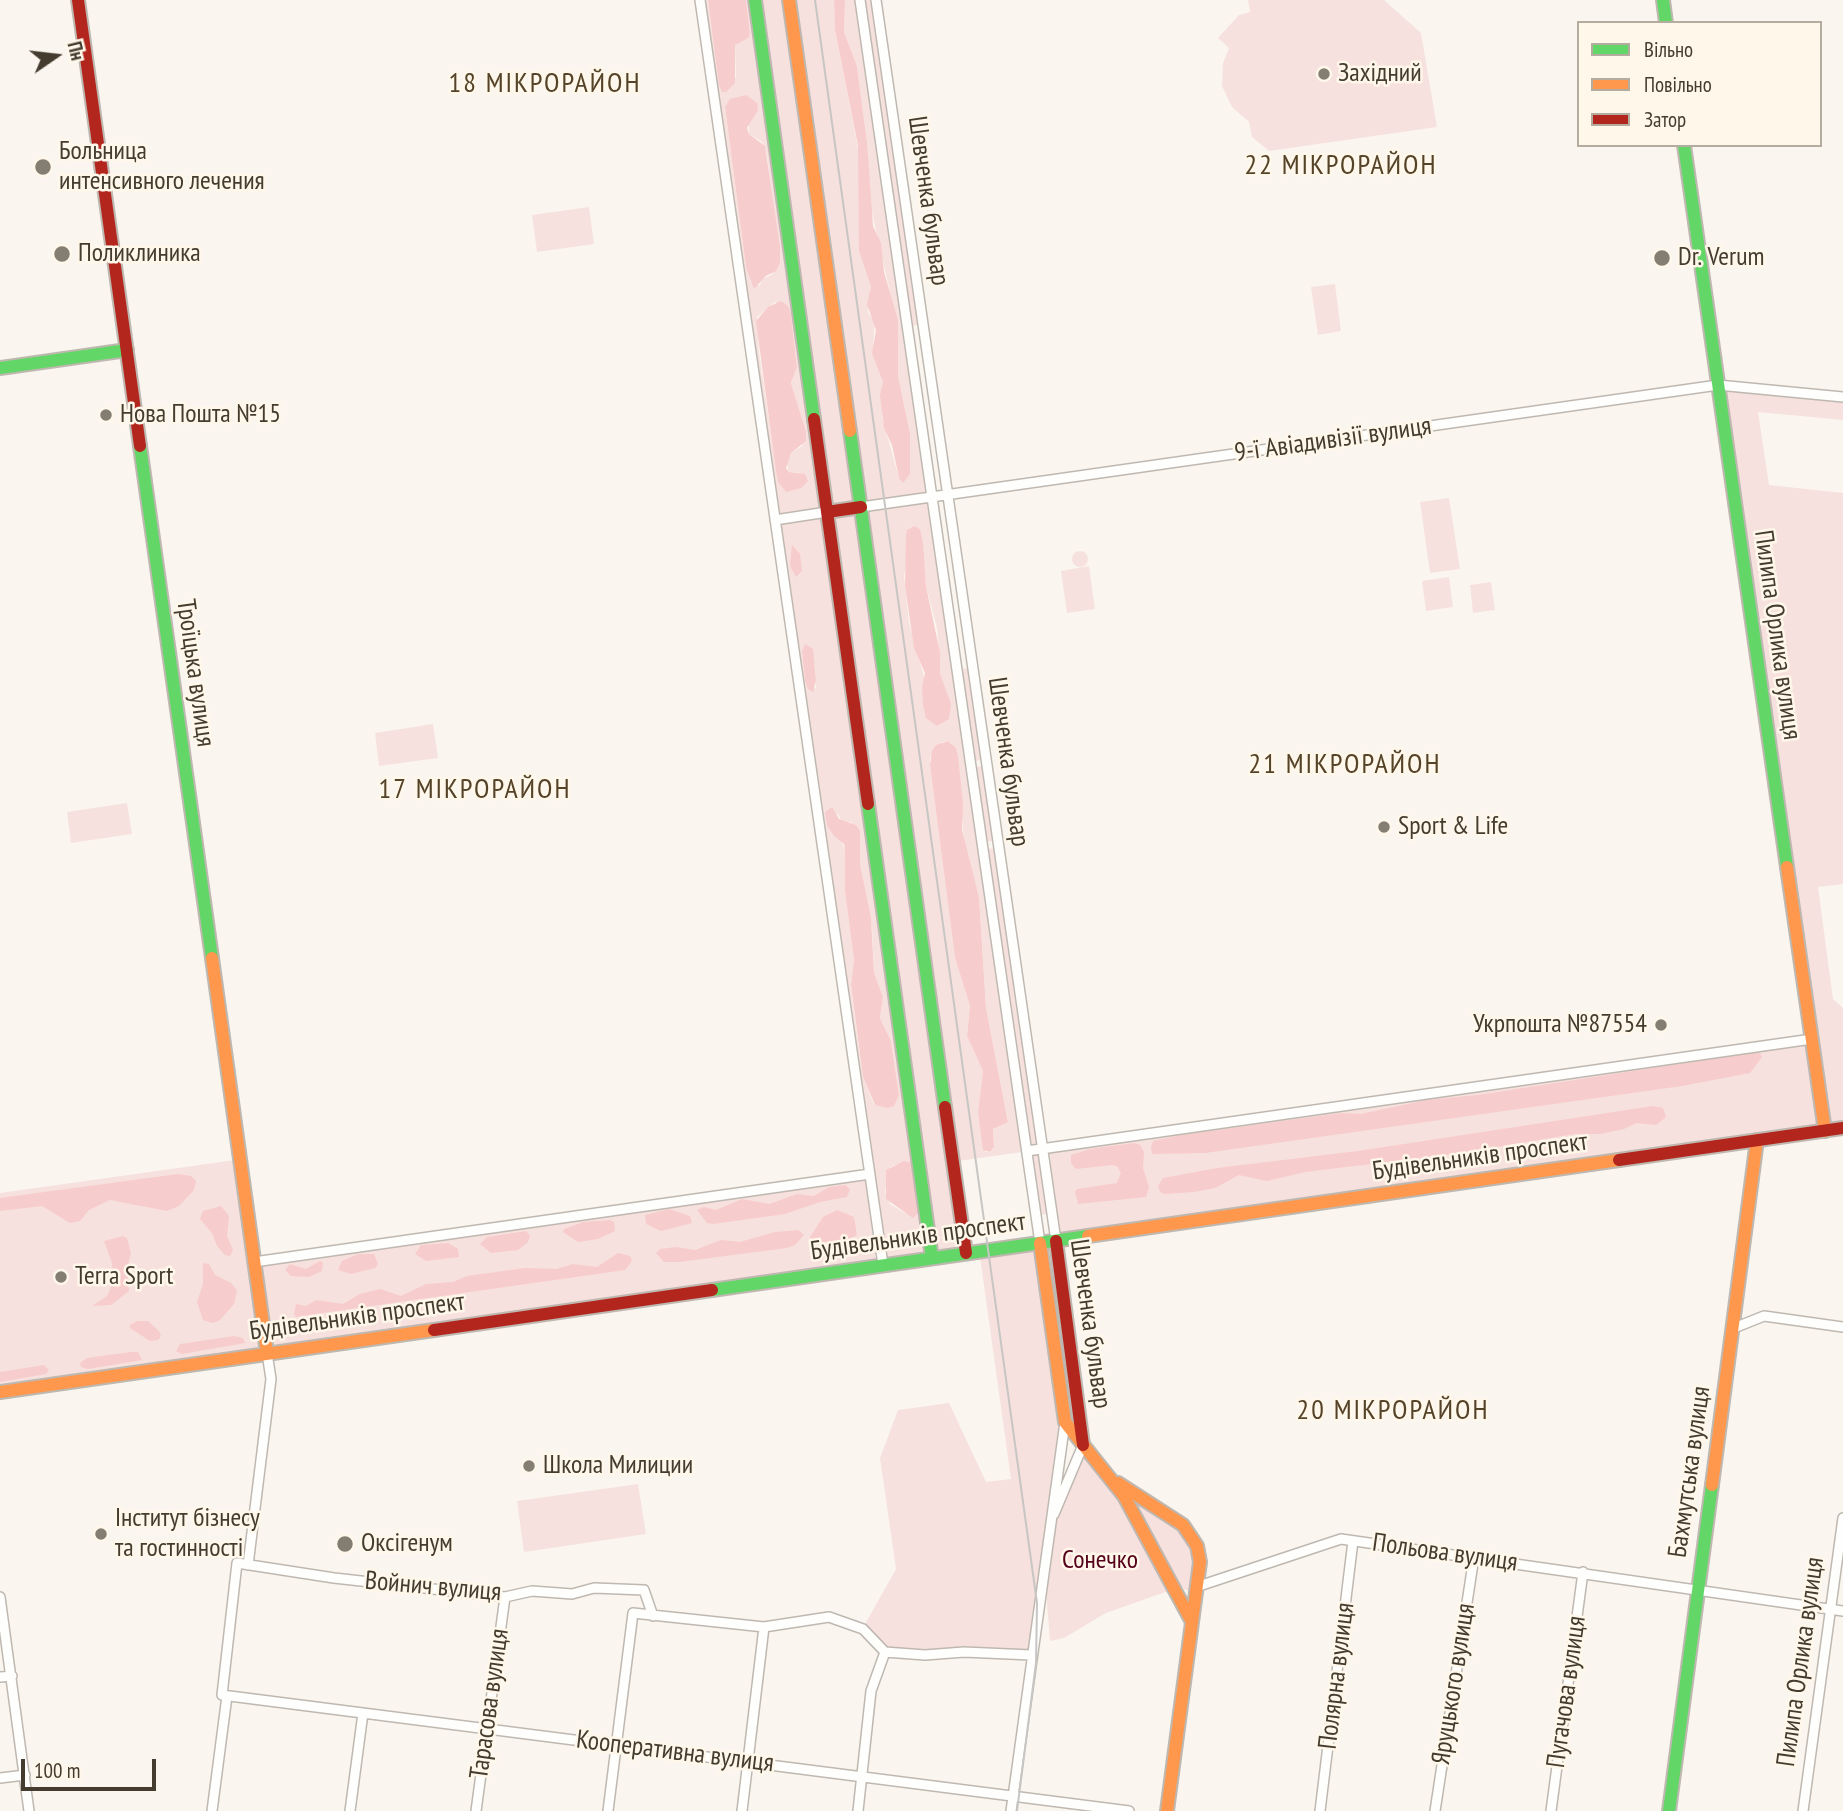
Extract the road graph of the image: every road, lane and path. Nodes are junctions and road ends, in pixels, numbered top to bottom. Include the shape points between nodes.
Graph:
1 (78, 0) edge
2 (700, 0) edge
3 (755, 0) edge
4 (789, 0) edge
5 (860, 0) edge
6 (876, 0) edge
7 (1663, 0) edge
8 (1666, 21) edge
9 (1684, 147) edge
10 (923, 327) junction
11 (907, 330) junction
12 (127, 350) junction
13 (0, 368) edge
14 (1718, 385) junction
15 (1843, 397) edge
16 (947, 495) junction
17 (931, 498) junction
18 (861, 508) junction
19 (827, 512) junction
20 (775, 520) junction
21 (971, 664) junction
22 (955, 667) junction
23 (1812, 1039) junction
24 (1843, 1128) edge
25 (1825, 1130) junction
26 (1757, 1140) junction
27 (1043, 1149) junction
28 (1027, 1151) junction
29 (870, 1174) junction
30 (1055, 1241) junction
31 (1040, 1243) junction
32 (966, 1253) junction
33 (932, 1258) junction
34 (254, 1262) junction
35 (883, 1265) junction
36 (1843, 1327) edge
37 (1734, 1328) junction
38 (267, 1353) junction
39 (0, 1391) edge
40 (1065, 1422) junction
41 (1083, 1445) junction
42 (1112, 1479) junction
43 (1843, 1518) edge
44 (1050, 1525) junction
45 (1353, 1541) junction
46 (1474, 1557) junction
47 (248, 1565) junction
48 (1583, 1572) junction
49 (1199, 1586) junction
50 (1697, 1588) junction
51 (0, 1597) edge
52 (505, 1597) junction
53 (1832, 1609) junction
54 (1843, 1611) edge
55 (653, 1615) junction
56 (1192, 1622) junction
57 (764, 1627) junction
58 (885, 1651) junction
59 (1031, 1655) junction
60 (12, 1675) junction
61 (0, 1677) edge
62 (224, 1696) junction
63 (363, 1713) junction
64 (487, 1729) junction
65 (616, 1745) junction
66 (748, 1762) junction
67 (25, 1775) junction
68 (862, 1776) junction
69 (0, 1778) edge
70 (1013, 1795) junction
71 (29, 1811) edge
72 (212, 1811) edge
73 (350, 1811) edge
74 (476, 1811) edge
75 (608, 1811) edge
76 (742, 1811) edge
77 (858, 1811) edge
78 (1011, 1811) edge
79 (1129, 1811) edge
80 (1167, 1811) edge
81 (1320, 1811) edge
82 (1435, 1811) edge
83 (1551, 1811) edge
84 (1669, 1811) edge
85 (1803, 1811) edge

1 - 12 main road, Троїцька вулиця
2 - 20 street
3 - 19 main road
4 - 18 main road
5 - 11 street, Шевченка бульвар
6 - 10 street, Шевченка бульвар
7 - 8 main road
9 - 14 main road, Пилипа Орлика вулиця
10 - 11 street
10 - 16 street, Шевченка бульвар
11 - 17 street, Шевченка бульвар
12 - 13 main road
12 - 34 main road, Троїцька вулиця
14 - 15 street, 9-ї Авіадивізії вулиця
14 - 16 street, 9-ї Авіадивізії вулиця
14 - 23 main road, Пилипа Орлика вулиця
16 - 17 street, 9-ї Авіадивізії вулиця
16 - 21 street, Шевченка бульвар
17 - 18 street, 9-ї Авіадивізії вулиця
17 - 22 street, Шевченка бульвар
18 - 19 main road
18 - 32 main road
19 - 20 street
19 - 33 main road
20 - 29 street
21 - 22 street
21 - 27 street, Шевченка бульвар
22 - 28 street, Шевченка бульвар
23 - 25 main road, Пилипа Орлика вулиця
23 - 27 street
24 - 25 main road, Будівельників проспект
25 - 26 main road, Будівельників проспект
26 - 30 main road, Будівельників проспект
26 - 37 main road, Бахмутська вулиця
27 - 28 street
27 - 30 street, Шевченка бульвар
28 - 31 street, Шевченка бульвар
29 - 34 street
29 - 35 street
30 - 31 main road, Будівельників проспект
30 - 41 main road, Шевченка бульвар
31 - 32 main road, Будівельників проспект
31 - 40 main road, Шевченка бульвар
32 - 33 main road, Будівельників проспект
33 - 35 main road, Будівельників проспект
34 - 38 main road, Троїцька вулиця
35 - 38 main road, Будівельників проспект
36 - 37 street via 1764,1316
37 - 50 main road, Бахмутська вулиця
38 - 39 main road, Будівельників проспект
38 - 47 street via 271,1379
40 - 41 main road
40 - 44 street, Шевченка бульвар
41 - 42 main road
41 - 44 street, Шевченка бульвар
42 - 49 main road via 1183,1525 1197,1546
42 - 56 main road
43 - 53 street, Пилипа Орлика вулиця
44 - 59 street, Шевченка бульвар
45 - 46 street, Польова вулиця
45 - 49 street, Польова вулиця via 1341,1539
45 - 81 street, Полярна вулиця
46 - 48 street, Польова вулиця
46 - 82 street, Яруцького вулиця
47 - 52 street, Войнич вулиця
47 - 62 street, Войнич вулиця via 237,1563
48 - 50 street, Польова вулиця
48 - 83 street, Пугачова вулиця
49 - 56 main road
50 - 53 street, Польова вулиця
50 - 84 main road, Бахмутська вулиця
51 - 60 street
52 - 55 street, Войнич вулиця via 532,1591 644,1590
52 - 64 street, Тарасова вулиця
53 - 54 street, Польова вулиця
53 - 85 street, Пилипа Орлика вулиця
55 - 57 street
55 - 65 street via 633,1613
56 - 80 main road
57 - 58 street via 811,1618 838,1619 863,1629
57 - 66 street
58 - 59 street
58 - 68 street via 871,1691
59 - 70 street, Шевченка бульвар
60 - 61 street
60 - 67 street
62 - 63 street, Кооперативна вулиця
62 - 72 street
63 - 64 street, Кооперативна вулиця
63 - 73 street
64 - 65 street, Кооперативна вулиця
64 - 74 street, Тарасова вулиця
65 - 66 street, Кооперативна вулиця
65 - 75 street
66 - 68 street, Кооперативна вулиця
66 - 76 street
67 - 69 street
67 - 71 street
68 - 70 street, Кооперативна вулиця
68 - 77 street
70 - 78 street, Шевченка бульвар
70 - 79 street, Кооперативна вулиця

